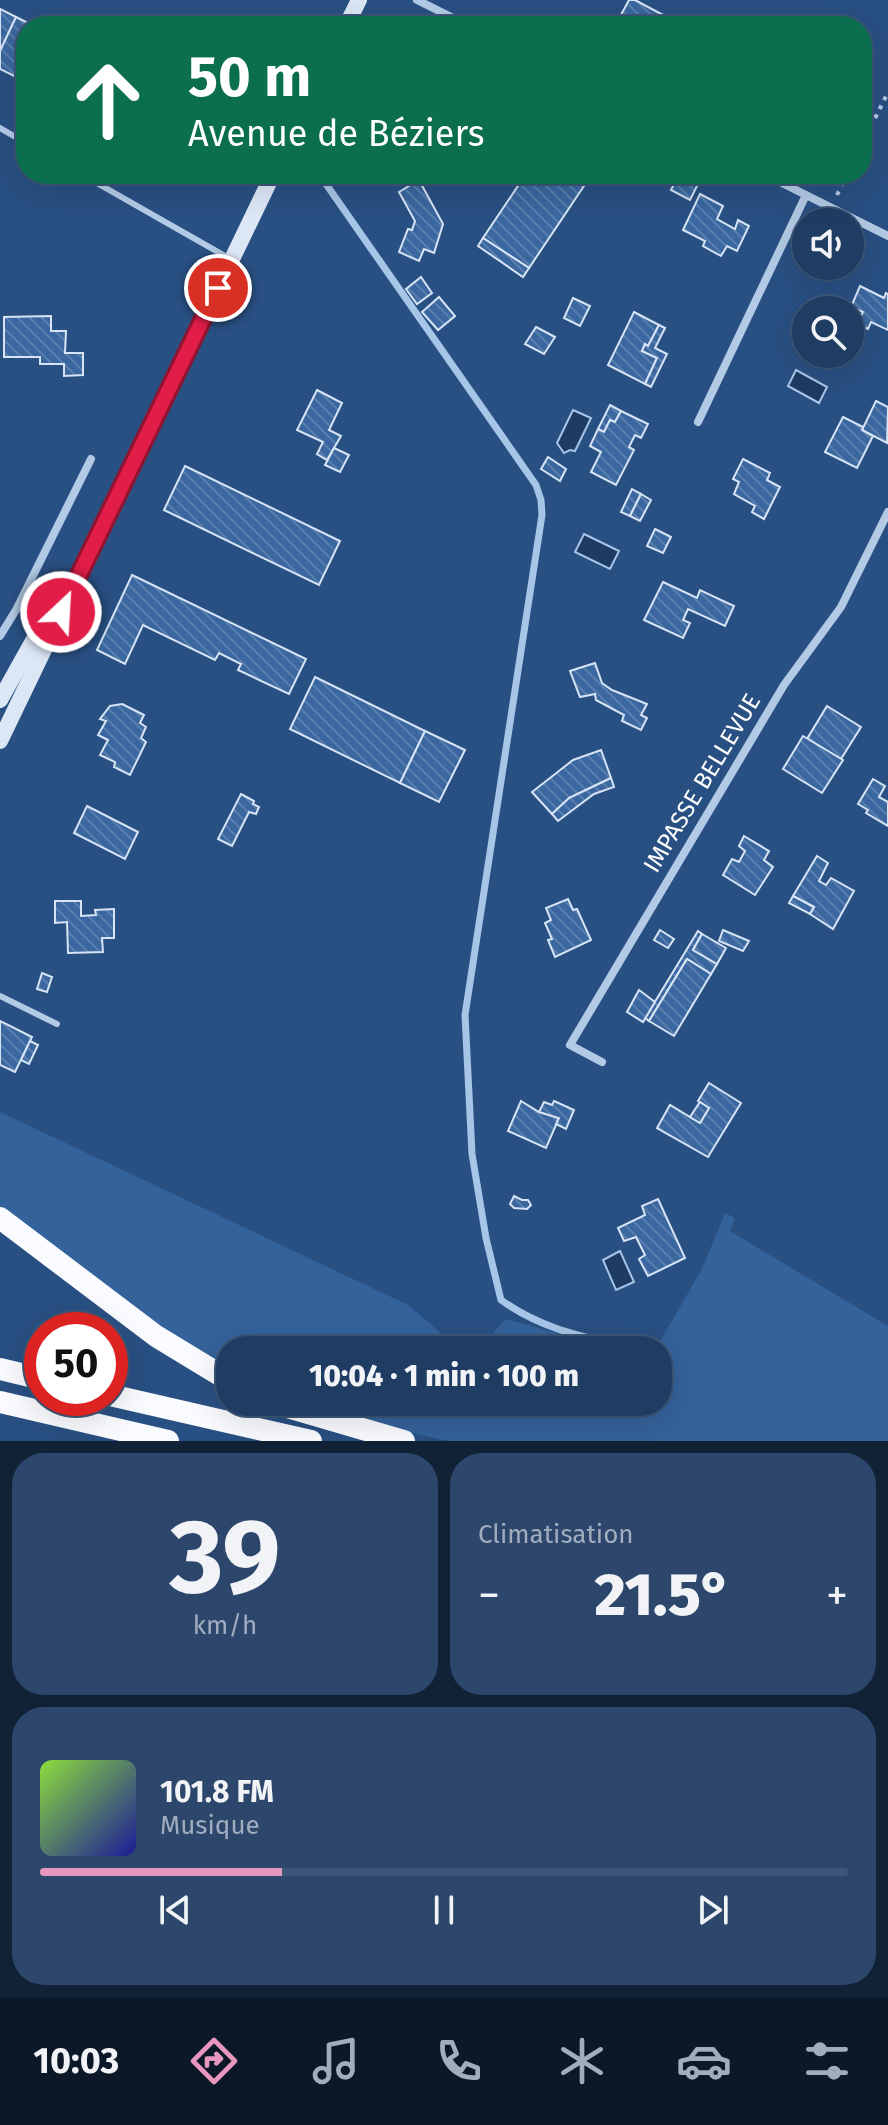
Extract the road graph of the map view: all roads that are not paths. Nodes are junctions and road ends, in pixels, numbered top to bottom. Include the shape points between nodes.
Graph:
1 (417, 0) edge
2 (449, 16) edge
3 (99, 184) edge
4 (268, 184) edge
5 (784, 184) edge
6 (806, 195) junction
7 (888, 236) edge
8 (232, 260) junction
9 (698, 422) dead end
10 (136, 456) junction
11 (91, 459) dead end
12 (888, 512) edge
13 (0, 636) edge
14 (0, 699) edge
15 (0, 741) edge
16 (0, 996) edge
17 (57, 1024) dead end
18 (602, 1062) dead end
19 (0, 1218) edge
20 (0, 1369) edge
21 (216, 1372) edge
22 (24, 1375) edge
23 (128, 1399) edge
24 (0, 1402) edge
25 (318, 1416) edge
26 (168, 1441) edge
27 (311, 1441) edge
28 (404, 1441) edge

1 - 2 street
3 - 8 lane
4 - 8 main road
5 - 6 street
6 - 7 street
6 - 9 street
8 - 10 main road
10 - 14 main road
10 - 15 main road
11 - 13 street
12 - 18 street, IMPASSE BELLEVUE via 841,607 784,685 570,1045
16 - 17 lane
19 - 21 highway via 156,1336
20 - 22 highway
23 - 27 highway
24 - 26 highway
25 - 28 highway

